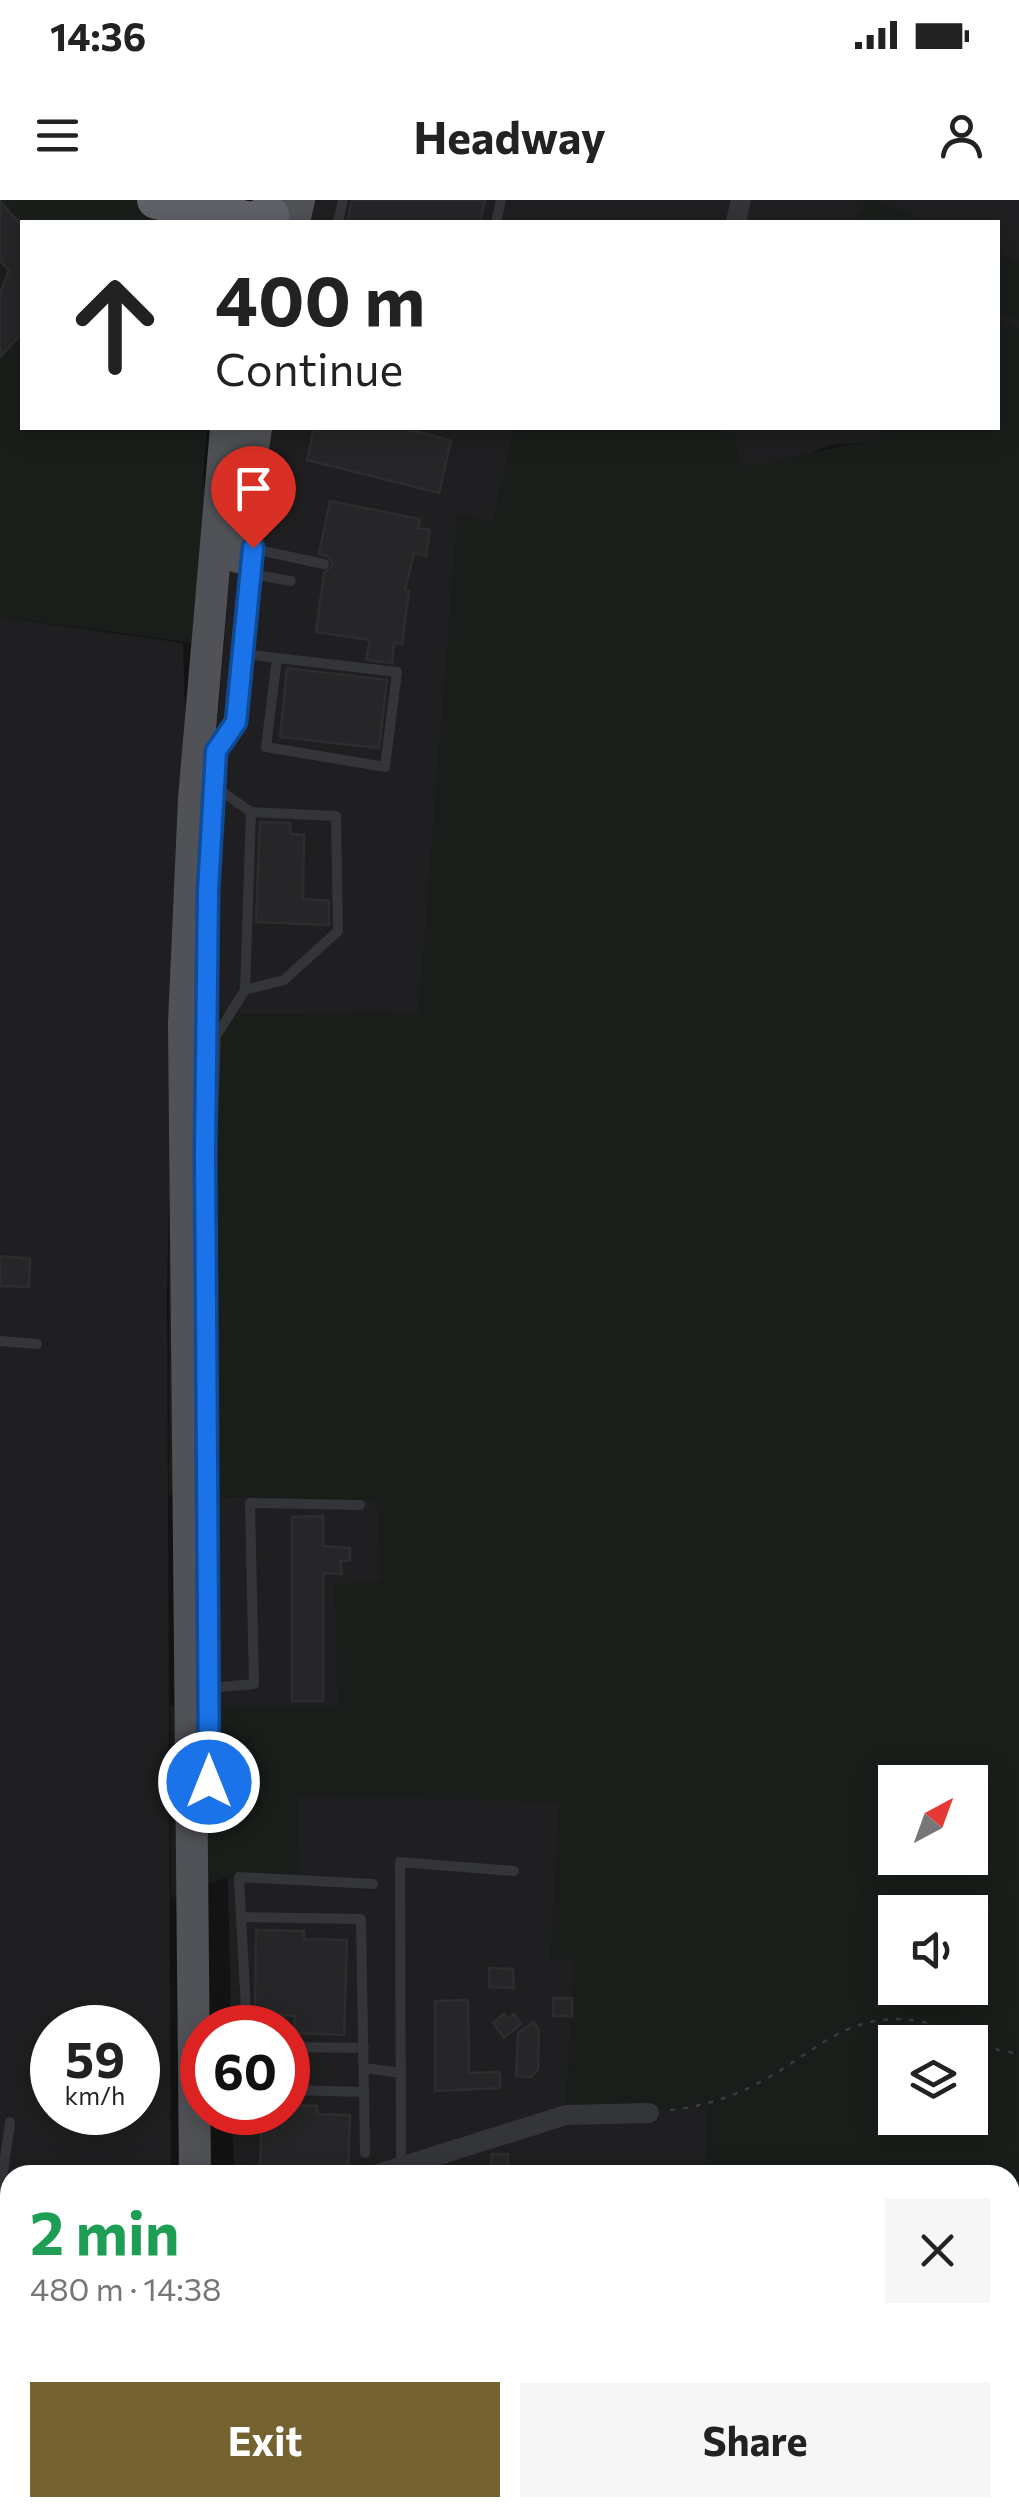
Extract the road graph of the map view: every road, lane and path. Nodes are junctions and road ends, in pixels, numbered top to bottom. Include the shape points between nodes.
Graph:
1 (187, 210) edge
2 (279, 212) edge
3 (246, 220) edge
4 (255, 220) edge
5 (226, 430) edge
6 (254, 443) edge
7 (253, 548) junction
8 (324, 564) dead end
9 (251, 574) junction
10 (290, 581) dead end
11 (243, 654) junction
12 (277, 658) junction
13 (216, 751) junction
14 (214, 786) junction
15 (251, 812) junction
16 (245, 990) junction
17 (205, 1189) junction
18 (0, 1341) edge
19 (37, 1344) dead end
20 (360, 1505) dead end
21 (209, 1688) junction
22 (514, 1871) dead end
23 (372, 1884) dead end
24 (241, 1917) junction
25 (211, 2005) edge
26 (245, 2005) edge
27 (931, 2025) edge
28 (310, 2047) edge
29 (988, 2047) edge
30 (364, 2048) junction
31 (1019, 2054) edge
32 (364, 2068) junction
33 (401, 2073) junction
34 (310, 2091) edge
35 (364, 2092) junction
36 (648, 2112) joint
37 (10, 2122) dead end
38 (212, 2135) edge
39 (365, 2153) dead end
40 (4, 2165) edge
41 (195, 2165) edge
42 (213, 2165) edge
43 (402, 2165) edge
44 (408, 2165) edge

1 - 3 highway
2 - 4 highway
5 - 41 main road via 194,799 184,1023
6 - 7 lane via 260,478
6 - 13 main road
7 - 8 lane
7 - 9 lane
9 - 10 lane
9 - 11 lane
11 - 12 lane
11 - 13 lane via 236,722
12 - 12 lane via 397,672 385,767 266,747
13 - 14 main road
14 - 15 lane
14 - 17 main road
15 - 16 lane
15 - 16 lane via 336,816 338,930 284,980
16 - 17 lane via 216,1036
17 - 21 main road
18 - 19 lane
20 - 21 lane via 250,1502 254,1684
21 - 25 main road
22 - 33 lane via 400,1862
23 - 24 lane via 239,1876
24 - 26 lane
24 - 30 lane via 361,1919
27 - 36 path via 884,2020 848,2027 772,2076 708,2106
28 - 30 lane
29 - 31 path
30 - 32 lane
32 - 33 lane
32 - 35 lane
33 - 43 lane
34 - 35 lane
35 - 39 lane
36 - 44 street via 566,2115
37 - 40 lane
38 - 42 main road

